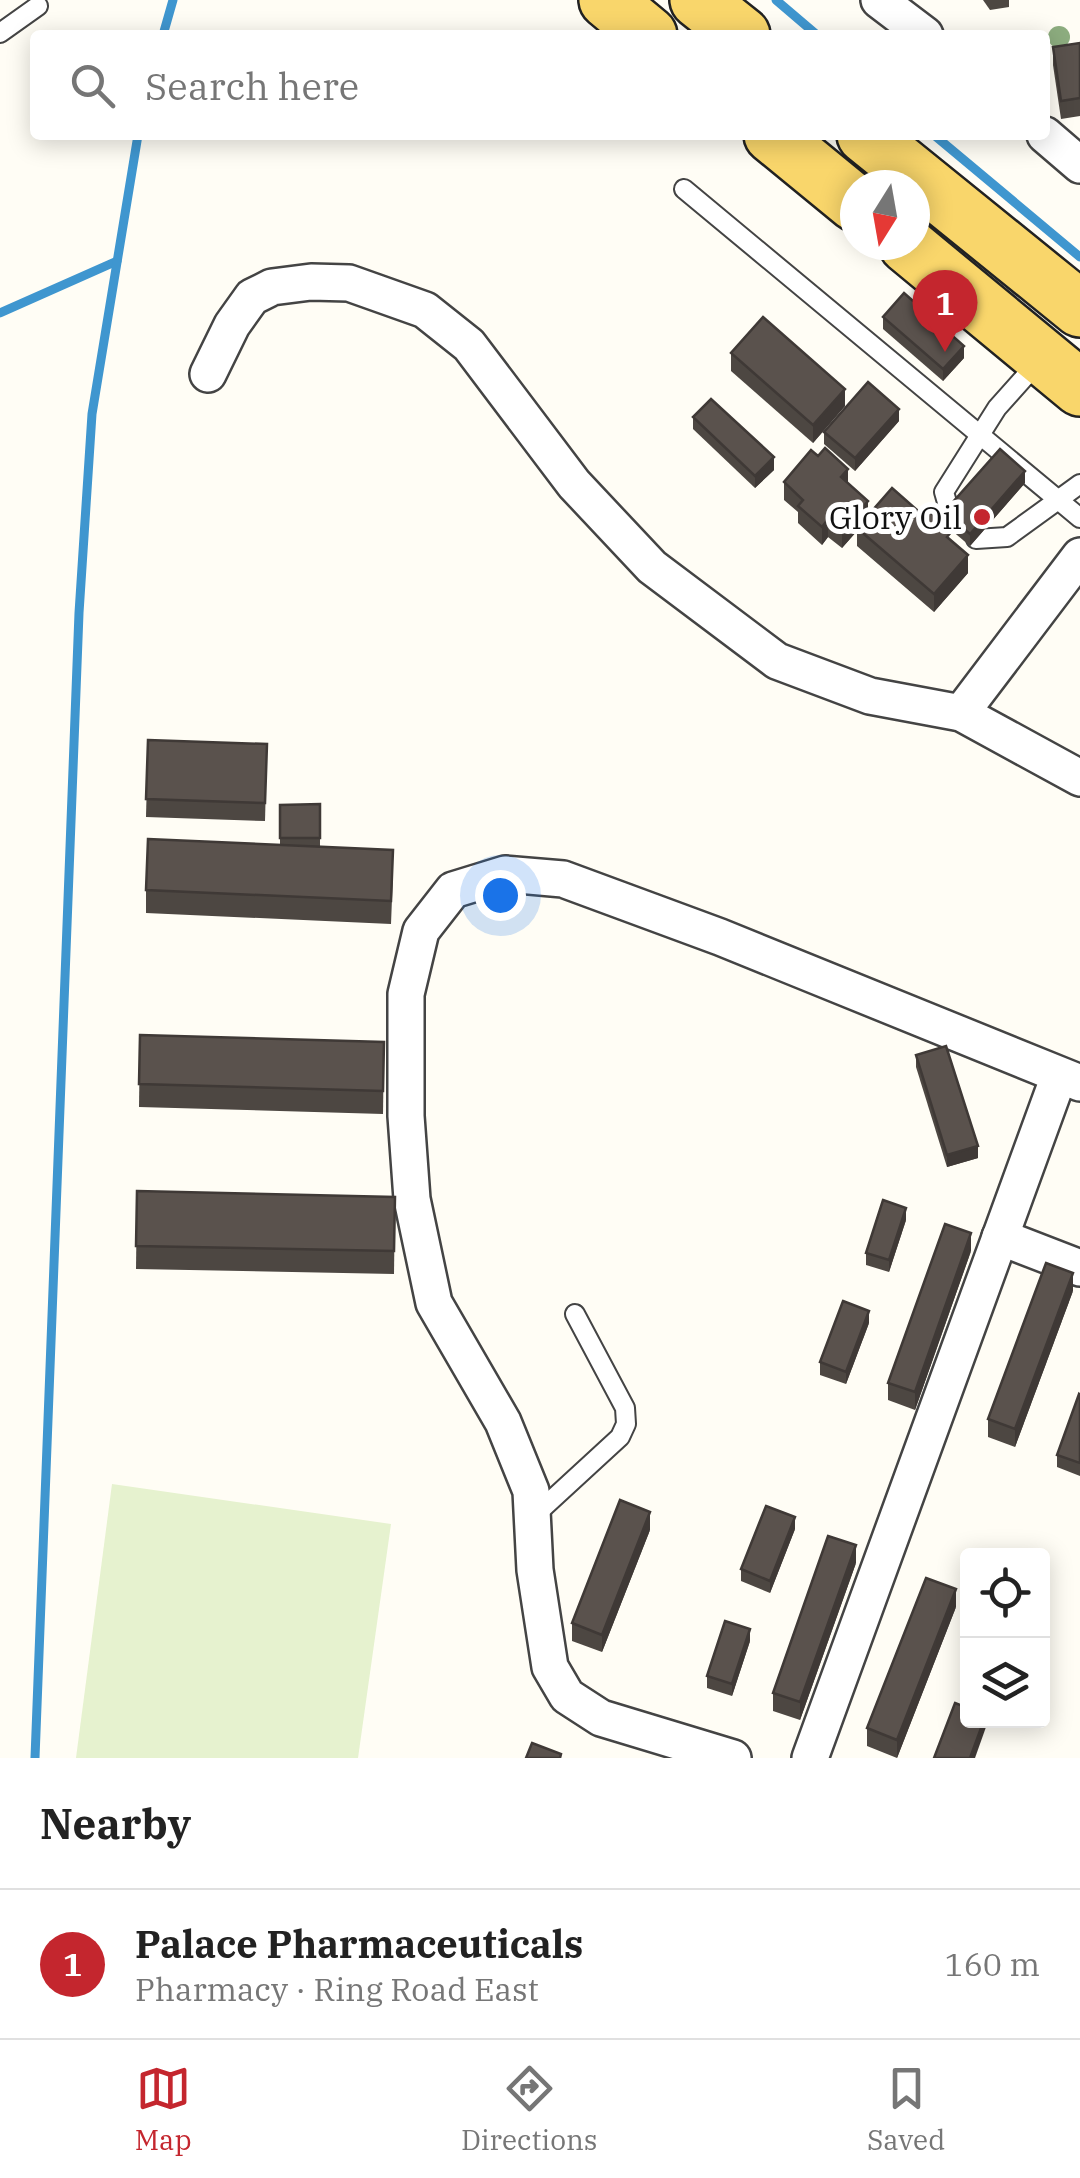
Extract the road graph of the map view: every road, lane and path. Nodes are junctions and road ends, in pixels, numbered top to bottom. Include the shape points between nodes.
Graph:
1 (607, 0) edge
2 (698, 0) edge
3 (879, 0) edge
4 (38, 6) dead end
5 (643, 30) edge
6 (677, 30) edge
7 (736, 30) edge
8 (919, 30) edge
9 (0, 33) edge
10 (1050, 139) edge
11 (778, 140) edge
12 (871, 140) edge
13 (1080, 165) edge
14 (684, 188) dead end
15 (840, 191) edge
16 (925, 260) edge
17 (1080, 309) edge
18 (1061, 372) edge
19 (208, 374) dead end
20 (980, 438) junction
21 (1080, 484) edge
22 (1060, 500) junction
23 (951, 516) edge
24 (1080, 518) edge
25 (976, 539) edge
26 (1080, 556) edge
27 (961, 713) junction
28 (1080, 778) edge
29 (1069, 1080) edge
30 (1000, 1238) junction
31 (1080, 1268) edge
32 (575, 1314) dead end
33 (532, 1517) junction
34 (733, 1758) edge
35 (810, 1758) edge

1 - 5 main road
2 - 6 street
2 - 7 main road
3 - 8 street
4 - 9 lane
10 - 13 street
11 - 15 main road
12 - 17 main road
14 - 20 lane
16 - 18 main road
18 - 20 lane via 998,408
19 - 27 street via 232,325 252,298 272,287 348,283 426,310 469,345 574,484 667,579 777,661 870,696
20 - 22 lane
20 - 23 lane via 944,492
21 - 22 lane
22 - 24 lane
22 - 25 lane via 1007,537
26 - 27 street
27 - 28 street
29 - 30 street
29 - 33 street via 562,879 504,874 453,890 421,931 406,994 412,1199 434,1302 503,1422 531,1491
30 - 31 street
30 - 35 street
32 - 33 lane via 625,1408 626,1424 620,1437
33 - 34 street via 542,1632 550,1667 567,1696 601,1718

